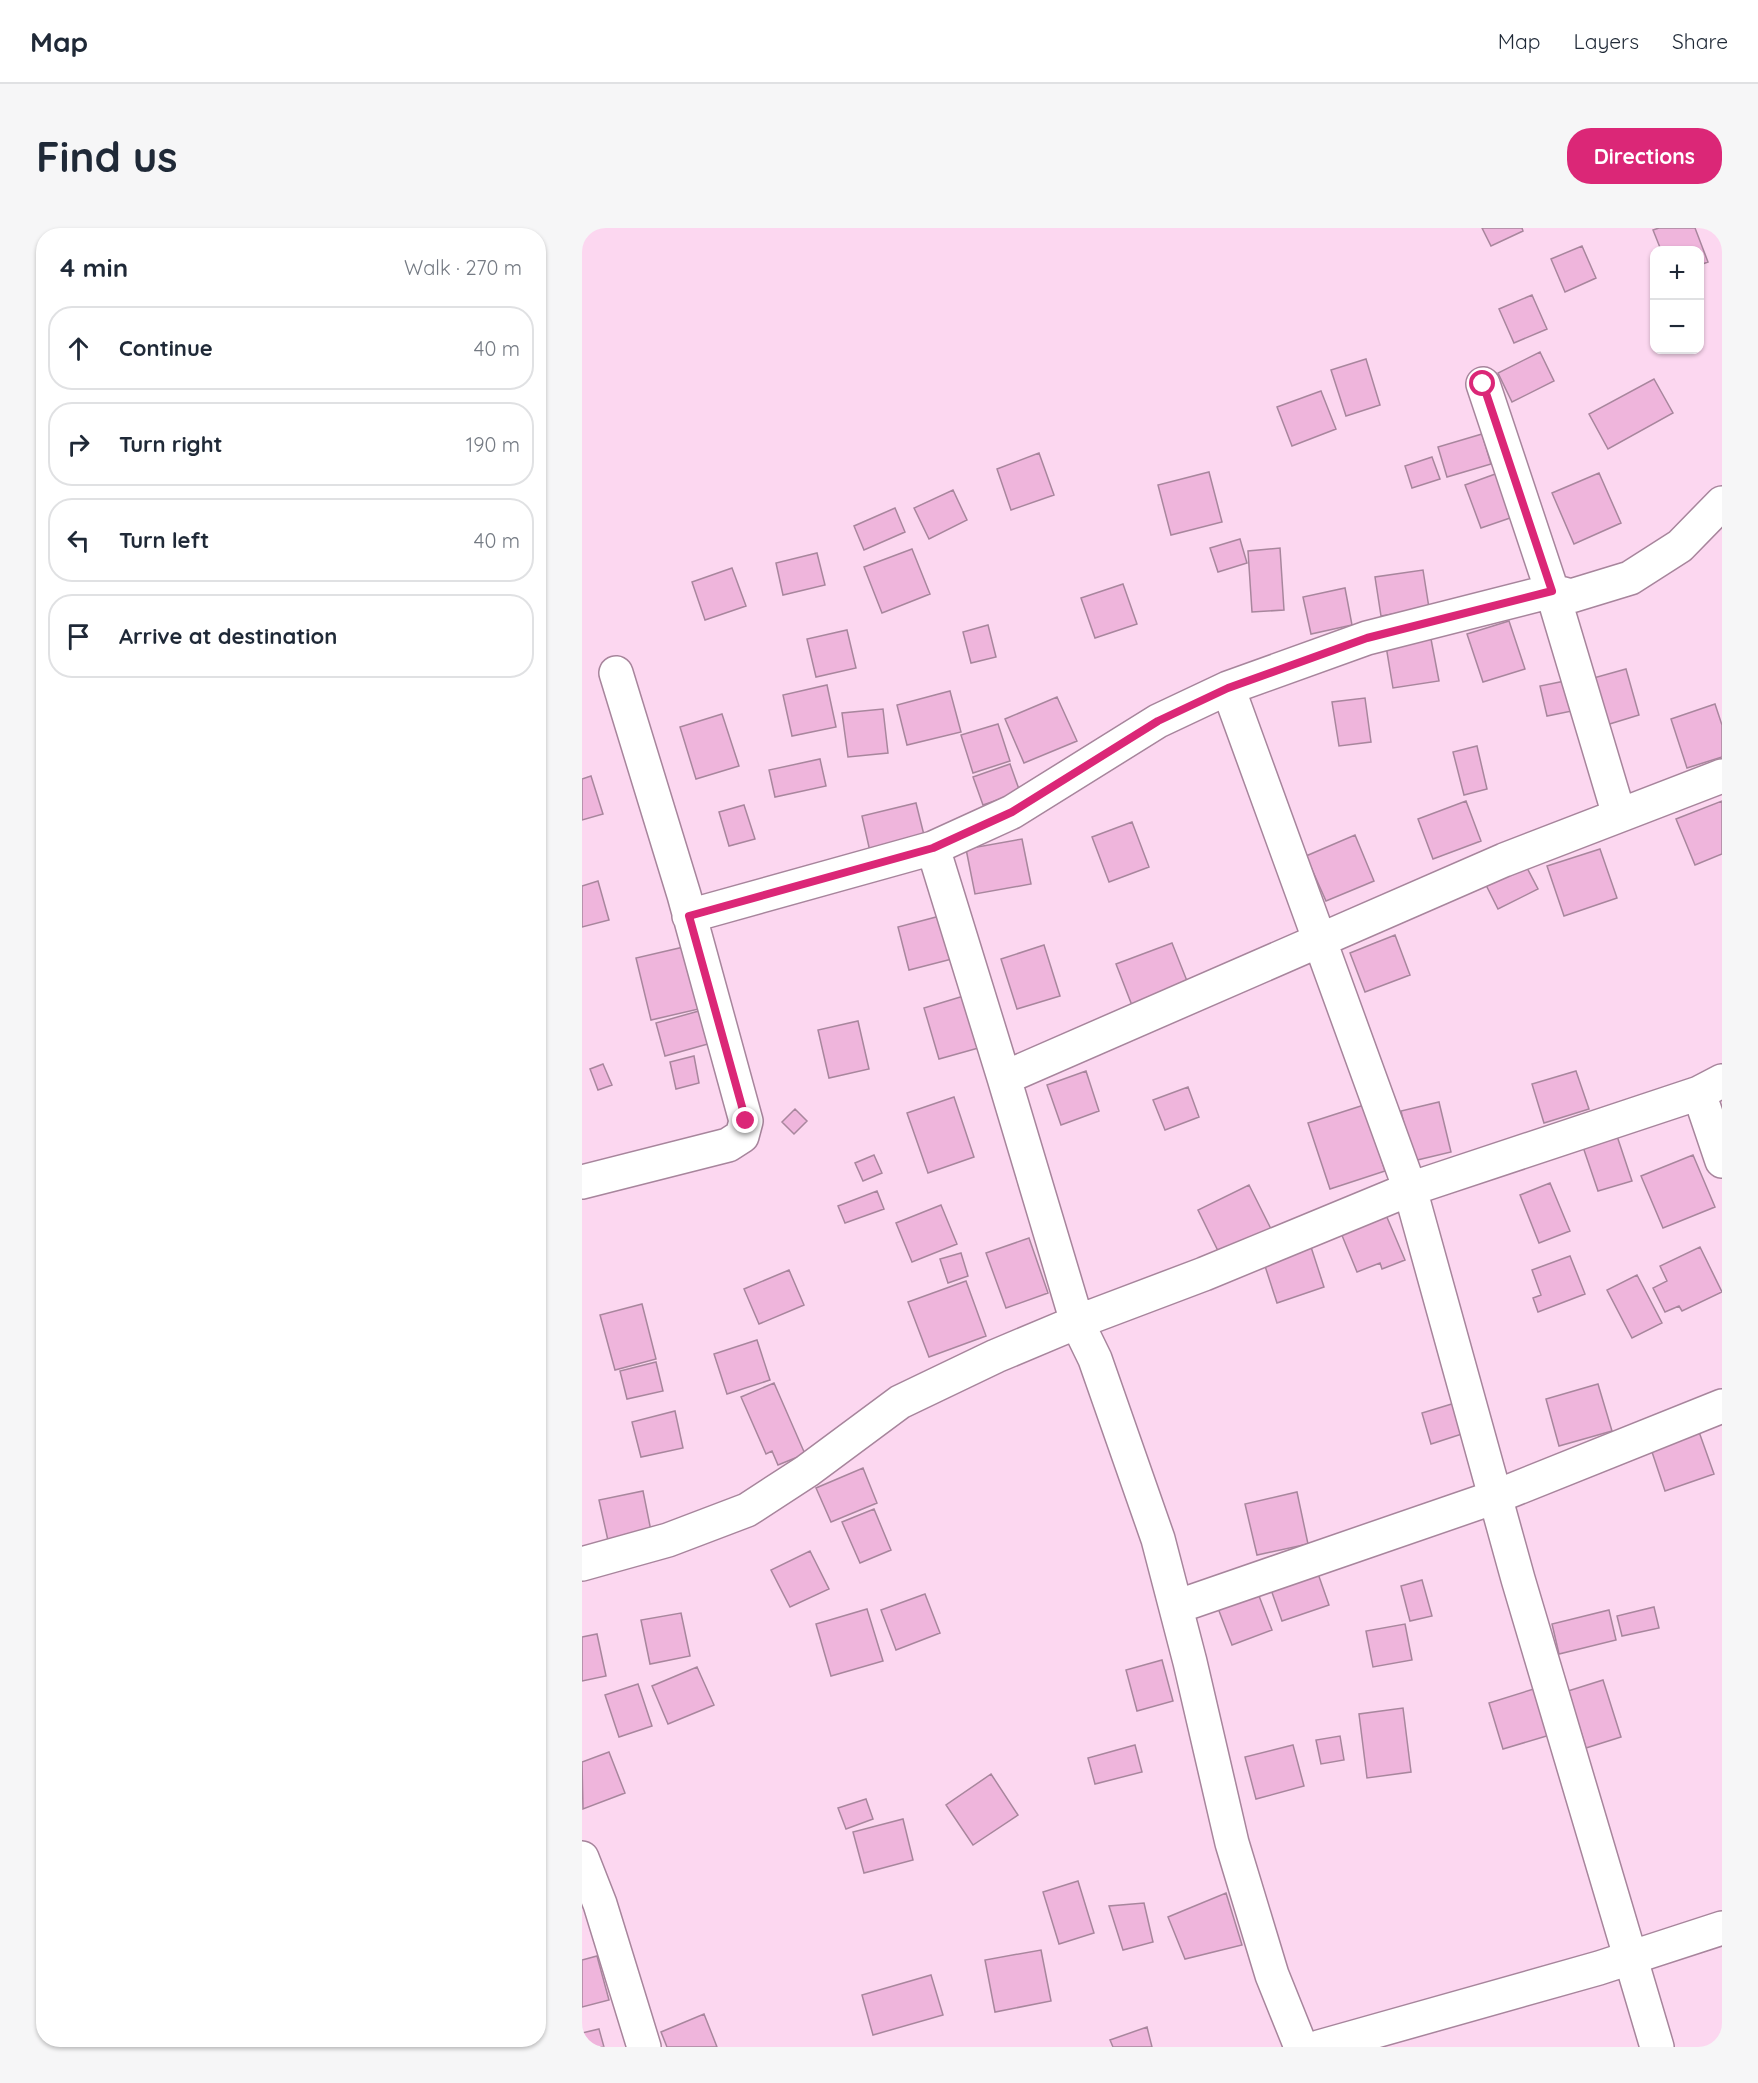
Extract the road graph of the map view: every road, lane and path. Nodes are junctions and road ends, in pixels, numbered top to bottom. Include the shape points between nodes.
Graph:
1 (1483, 384) dead end
2 (1722, 503) edge
3 (1552, 591) junction
4 (616, 673) dead end
5 (1228, 688) junction
6 (1722, 776) edge
7 (1619, 815) junction
8 (933, 848) junction
9 (689, 916) junction
10 (1321, 940) junction
11 (1005, 1078) junction
12 (1710, 1087) edge
13 (1722, 1161) edge
14 (582, 1182) edge
15 (1410, 1189) junction
16 (1077, 1322) junction
17 (1722, 1406) edge
18 (1495, 1497) junction
19 (582, 1564) edge
20 (1176, 1607) junction
21 (582, 1858) edge
22 (1722, 1928) edge
23 (1629, 1958) junction
24 (644, 2047) edge
25 (1301, 2047) edge
26 (1319, 2047) edge
27 (1656, 2047) edge

1 - 3 street
2 - 3 street via 1680,546 1630,578 1571,596
3 - 5 street via 1367,638
3 - 7 street
4 - 9 street
5 - 8 street via 1158,721 1012,812
5 - 10 street
6 - 7 street
7 - 10 street
8 - 9 street
8 - 11 street
9 - 14 street via 746,1121 742,1136 728,1145
10 - 11 street
10 - 15 street
11 - 16 street
12 - 13 street
12 - 15 street
15 - 16 street
15 - 18 street
16 - 19 street via 900,1402 747,1510 668,1540
16 - 20 street via 1095,1359 1158,1539
17 - 18 street
18 - 20 street
18 - 23 street
20 - 25 street via 1232,1843 1272,1975
21 - 24 street
22 - 23 street
23 - 26 street
23 - 27 street

